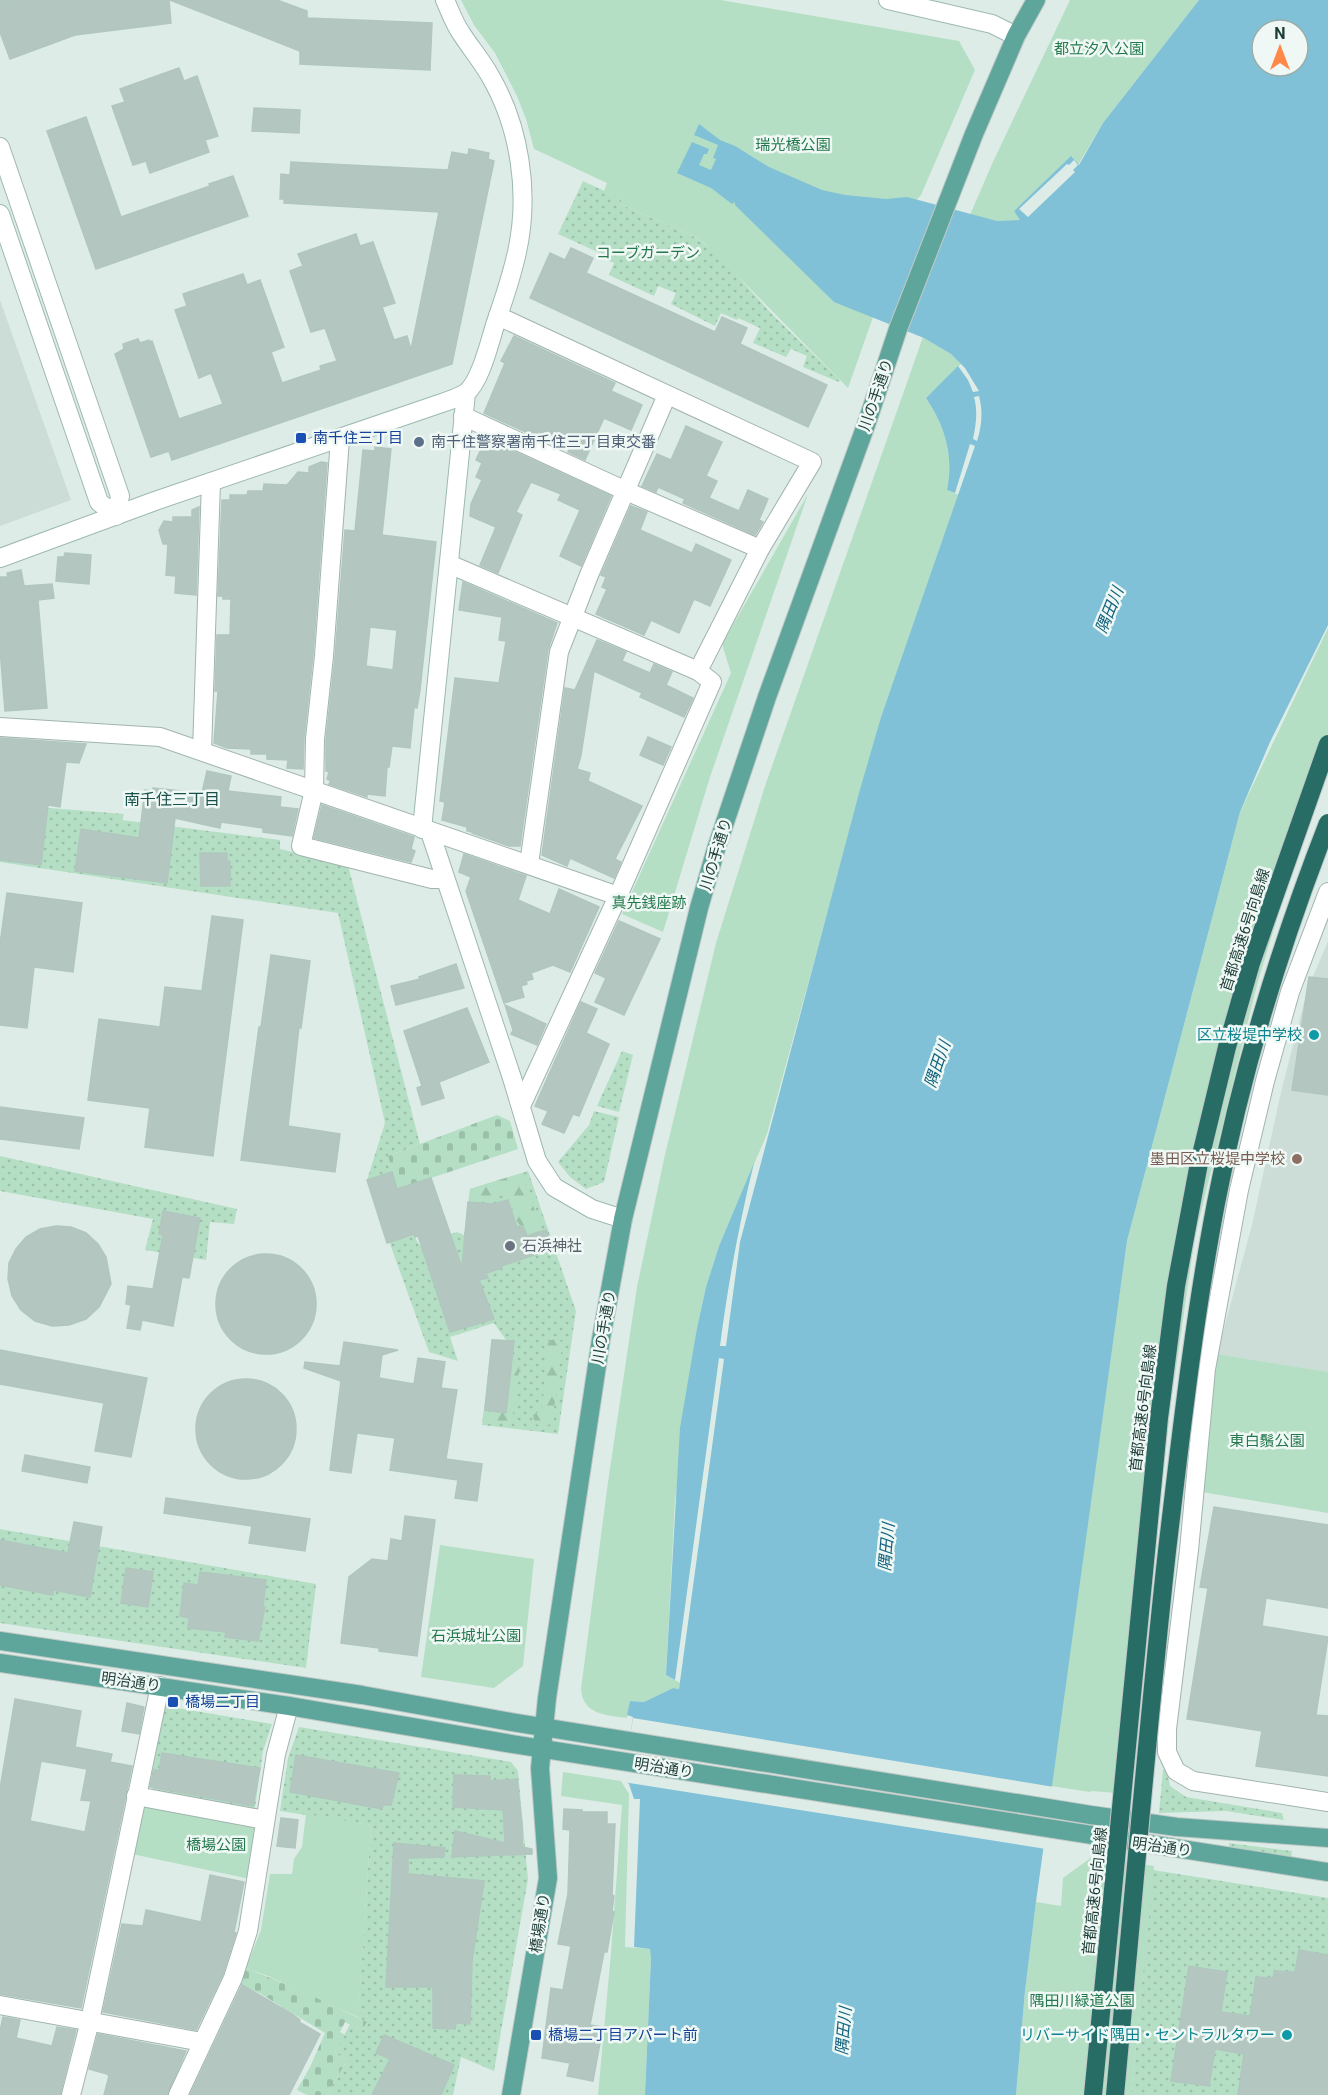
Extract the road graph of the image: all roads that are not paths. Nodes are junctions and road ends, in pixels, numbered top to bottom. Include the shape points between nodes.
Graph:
1 (445, 0) edge
2 (888, 0) edge
3 (1036, 0) edge
4 (1016, 36) junction
5 (0, 147) edge
6 (0, 214) edge
7 (498, 316) junction
8 (466, 393) junction
9 (667, 395) junction
10 (463, 416) junction
11 (340, 439) junction
12 (211, 482) junction
13 (626, 491) junction
14 (116, 516) junction
15 (760, 549) junction
16 (0, 558) edge
17 (449, 564) junction
18 (572, 616) junction
19 (698, 671) junction
20 (0, 727) edge
21 (1328, 744) edge
22 (202, 751) junction
23 (314, 790) junction
24 (1328, 823) edge
25 (426, 831) junction
26 (529, 864) junction
27 (444, 879) junction
28 (1328, 892) edge
29 (618, 896) junction
30 (521, 1106) junction
31 (623, 1219) junction
32 (0, 1641) edge
33 (0, 1663) edge
34 (160, 1686) junction
35 (289, 1706) junction
36 (543, 1726) junction
37 (541, 1749) junction
38 (136, 1796) junction
39 (1328, 1802) edge
40 (265, 1820) junction
41 (1328, 1838) edge
42 (1328, 1872) edge
43 (0, 2005) edge
44 (90, 2021) junction
45 (202, 2042) junction
46 (71, 2095) edge
47 (178, 2095) edge
48 (511, 2095) edge
49 (1093, 2095) edge
50 (1115, 2095) edge

1 - 7 street via 459,31 490,75 503,102 519,155 522,204 518,250
2 - 4 street via 992,24
3 - 4 main road, 川の手通り
4 - 31 main road, 川の手通り via 898,329 716,849
5 - 14 street via 120,496
6 - 14 street via 99,502
7 - 8 street via 477,376
7 - 9 street
8 - 10 street
8 - 11 street
9 - 13 street
9 - 15 street via 812,462
10 - 13 street
10 - 17 street
11 - 12 street
11 - 23 street
12 - 14 street
12 - 22 street
13 - 15 street
13 - 18 street
14 - 16 street
15 - 19 street
17 - 18 street
17 - 25 street
18 - 19 street
18 - 26 street via 559,652
19 - 29 street via 712,682
20 - 22 street via 160,737
21 - 49 highway, 首都高速6号向島線, bridge via 1251,963 1227,1047 1176,1286 1159,1418
22 - 23 street
23 - 25 street
23 - 27 street via 301,846
24 - 50 highway, bridge via 1298,900 1261,1020 1228,1146 1197,1311 1154,1665
25 - 26 street
25 - 27 street
26 - 29 street
27 - 30 street
28 - 39 street via 1290,992 1265,1081 1229,1243 1206,1369 1167,1752 1176,1771 1193,1781
29 - 30 street
30 - 31 street via 537,1161 555,1187 592,1209
31 - 36 main road, 川の手通り via 601,1339
32 - 36 main road, 明治通り
33 - 34 main road, 明治通り
34 - 35 main road, 明治通り
34 - 38 street
35 - 37 main road, 明治通り
35 - 40 street
36 - 37 main road, 川の手通り
36 - 41 main road, 明治通り via 1090,1815 1177,1827
37 - 42 main road, 明治通り
37 - 48 main road, 橋場通り via 548,1878
38 - 40 street
38 - 44 street
40 - 45 street via 248,1931 233,1978
43 - 44 street
44 - 45 street
44 - 46 street
45 - 47 street

